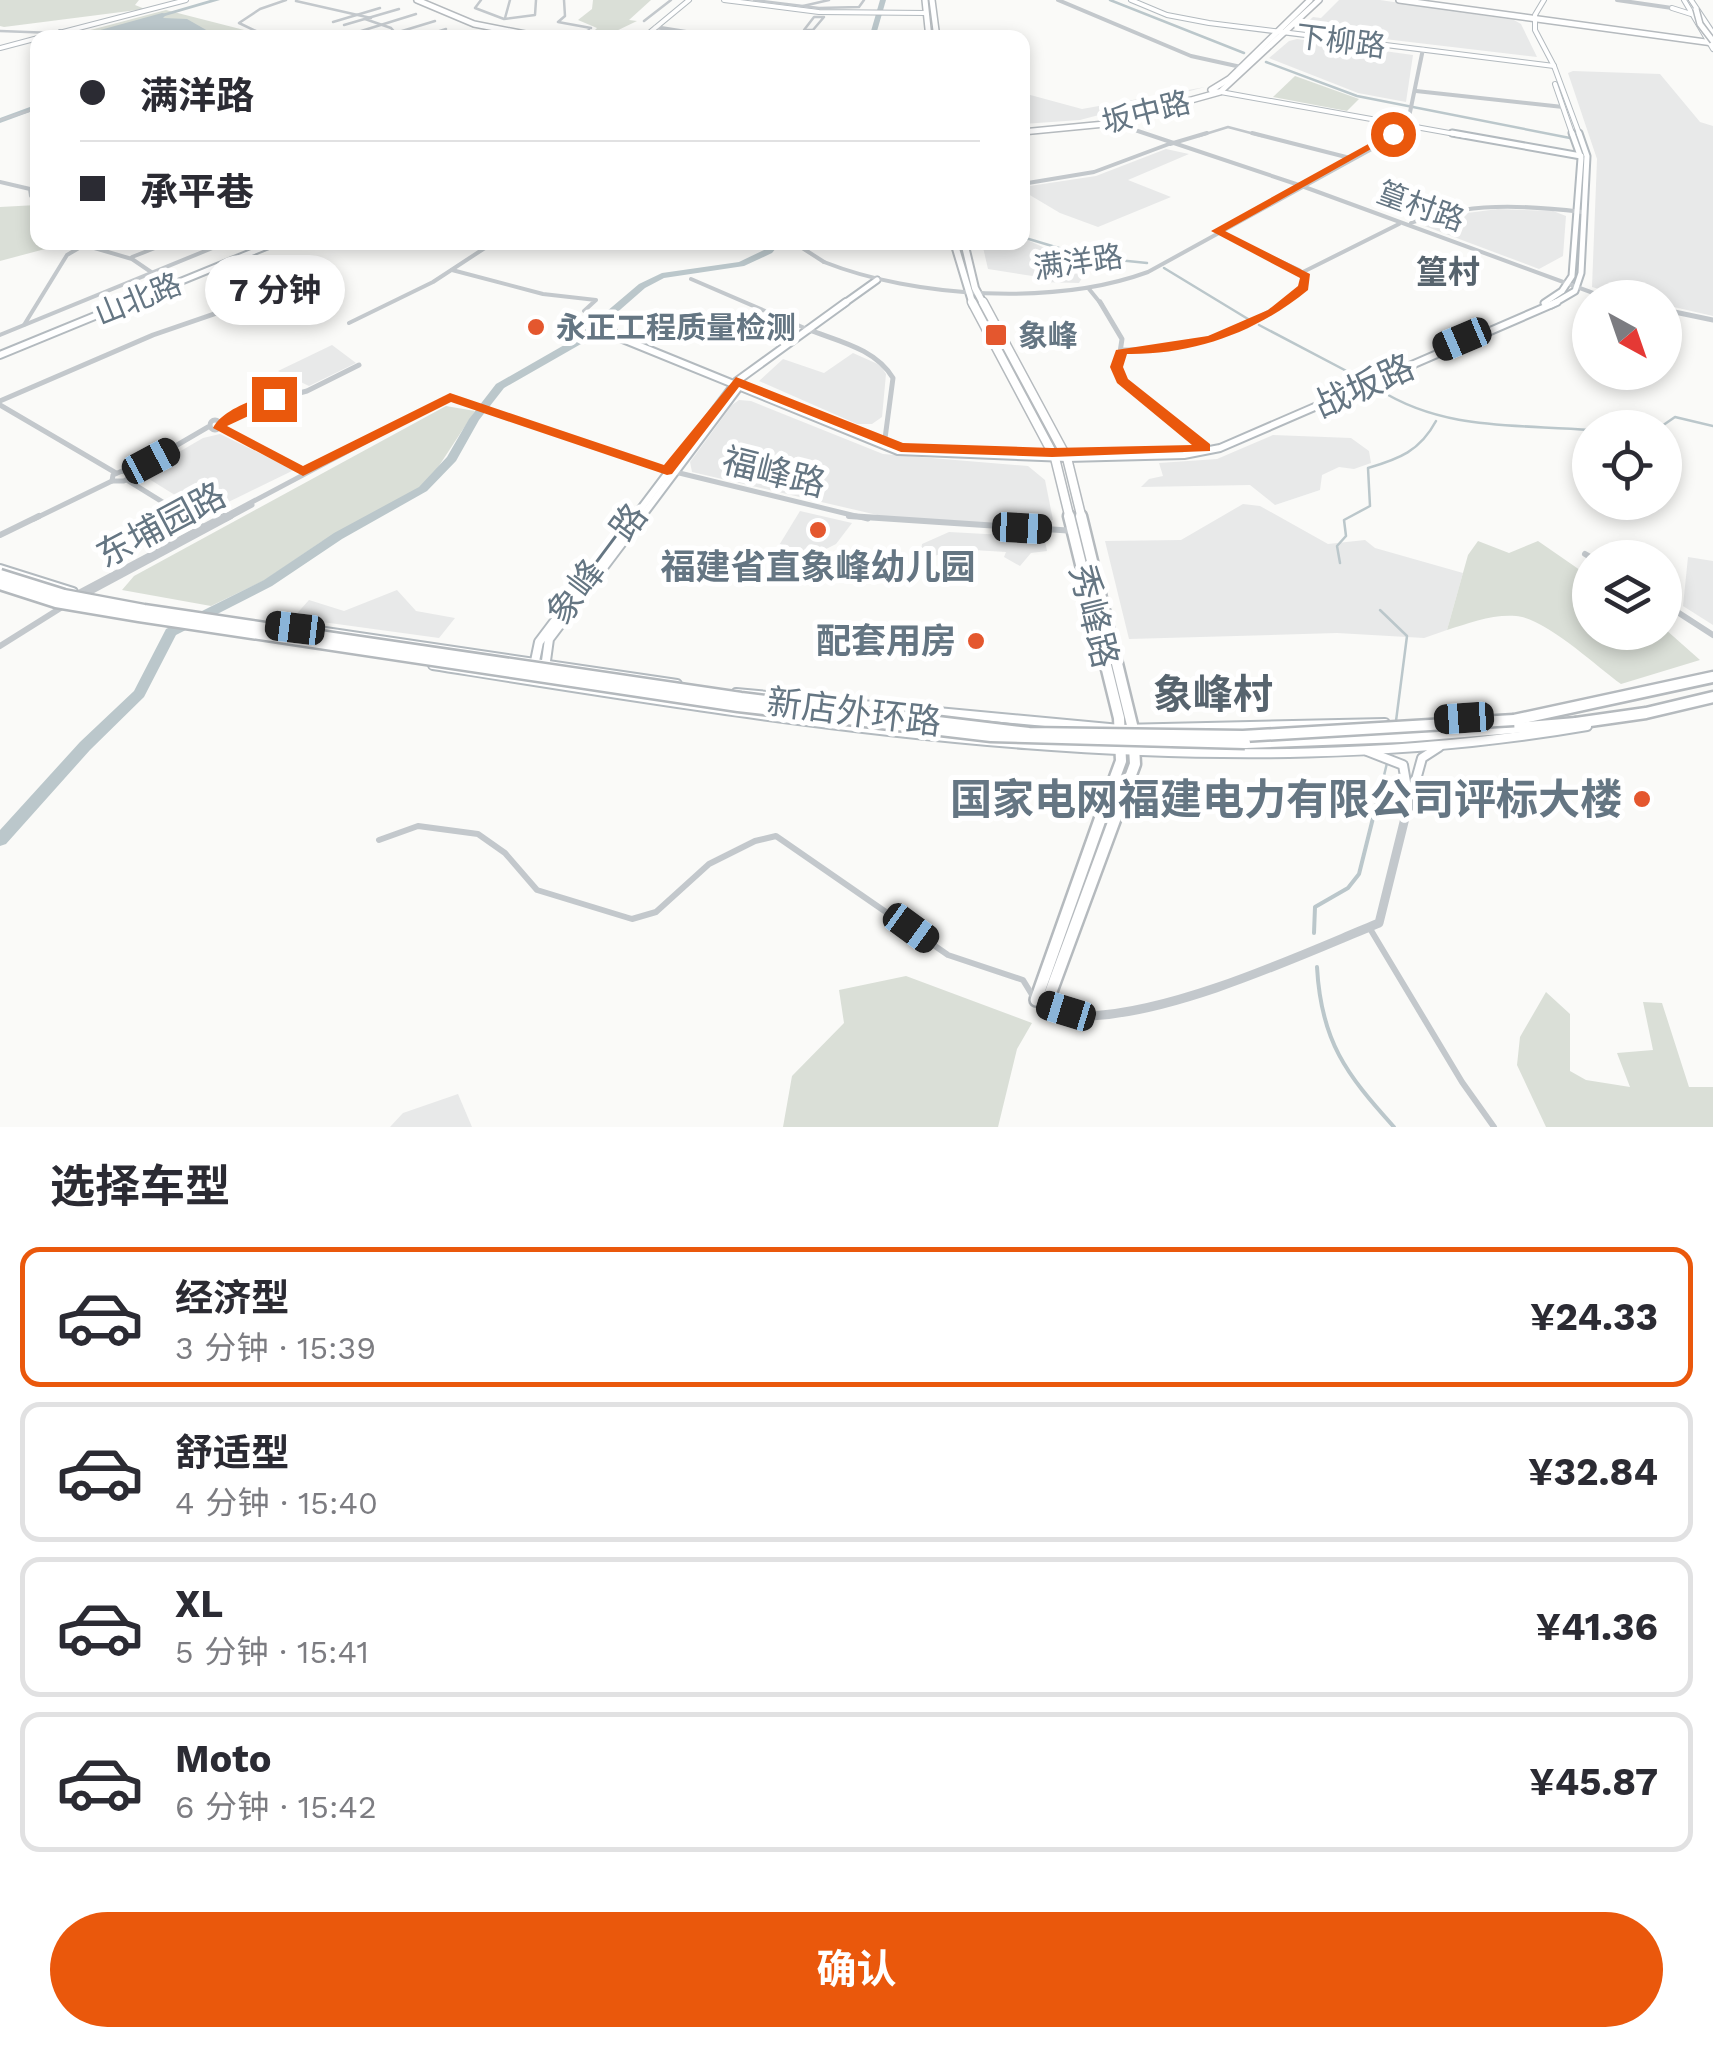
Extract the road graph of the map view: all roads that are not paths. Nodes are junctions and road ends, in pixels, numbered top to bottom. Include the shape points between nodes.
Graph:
1 (190, 0) edge
2 (286, 0) edge
3 (407, 0) edge
4 (417, 0) edge
5 (481, 0) edge
6 (510, 0) edge
7 (536, 0) edge
8 (564, 0) edge
9 (670, 0) edge
10 (691, 0) edge
11 (724, 0) edge
12 (734, 0) edge
13 (754, 0) edge
14 (830, 0) edge
15 (864, 0) edge
16 (928, 0) edge
17 (1058, 0) edge
18 (1133, 0) edge
19 (1310, 0) edge
20 (1320, 0) edge
21 (1399, 0) edge
22 (1413, 0) edge
23 (1541, 0) edge
24 (1617, 0) edge
25 (296, 1) edge
26 (1692, 1) edge
27 (1454, 3) edge
28 (801, 6) junction
29 (380, 8) dead end
30 (1672, 8) junction
31 (399, 9) dead end
32 (1694, 11) junction
33 (926, 12) junction
34 (874, 13) junction
35 (416, 14) dead end
36 (359, 15) junction
37 (505, 18) junction
38 (1532, 18) junction
39 (368, 19) junction
40 (435, 21) dead end
41 (644, 21) dead end
42 (333, 22) dead end
43 (344, 25) dead end
44 (384, 26) junction
45 (657, 28) joint
46 (446, 29) dead end
47 (74, 30) edge
48 (253, 30) edge
49 (367, 30) edge
50 (391, 30) edge
51 (412, 30) edge
52 (443, 30) edge
53 (486, 30) edge
54 (501, 30) edge
55 (587, 30) edge
56 (670, 30) edge
57 (804, 30) edge
58 (813, 30) edge
59 (928, 30) edge
60 (935, 30) edge
61 (0, 31) edge
62 (30, 32) edge
63 (1276, 33) junction
64 (1285, 34) junction
65 (30, 40) edge
66 (1712, 41) edge
67 (0, 49) edge
68 (1423, 50) junction
69 (1255, 58) junction
70 (1551, 65) junction
71 (1241, 66) junction
72 (1216, 91) junction
73 (1416, 91) junction
74 (1563, 107) junction
75 (30, 111) edge
76 (0, 120) edge
77 (1108, 121) junction
78 (1030, 129) edge
79 (1402, 129) junction
80 (1578, 139) junction
81 (1170, 144) junction
82 (1583, 156) junction
83 (1350, 158) junction
84 (0, 182) edge
85 (1030, 183) edge
86 (1301, 186) junction
87 (30, 189) edge
88 (1581, 212) junction
89 (1405, 223) junction
90 (1218, 232) junction
91 (74, 250) edge
92 (105, 250) edge
93 (150, 250) edge
94 (209, 250) edge
95 (249, 250) edge
96 (256, 250) edge
97 (482, 250) edge
98 (805, 250) edge
99 (957, 250) edge
100 (965, 250) edge
101 (130, 258) junction
102 (824, 262) joint
103 (452, 270) junction
104 (1302, 272) junction
105 (154, 274) junction
106 (691, 279) dead end
107 (1577, 280) edge
108 (879, 281) junction
109 (1568, 285) junction
110 (1572, 286) edge
111 (970, 288) junction
112 (1089, 289) junction
113 (1572, 292) edge
114 (246, 303) dead end
115 (1682, 314) edge
116 (1713, 320) edge
117 (349, 323) dead end
118 (23, 326) junction
119 (613, 330) joint
120 (809, 330) junction
121 (0, 335) edge
122 (1122, 350) junction
123 (0, 354) edge
124 (359, 365) dead end
125 (738, 384) junction
126 (462, 400) junction
127 (0, 403) edge
128 (221, 425) junction
129 (208, 427) joint
130 (884, 445) junction
131 (1205, 448) junction
132 (1060, 456) junction
133 (670, 471) junction
134 (131, 472) junction
135 (303, 472) junction
136 (114, 477) junction
137 (127, 480) junction
138 (205, 527) junction
139 (1074, 531) junction
140 (1086, 531) junction
141 (0, 535) edge
142 (0, 572) edge
143 (0, 584) edge
144 (81, 594) junction
145 (65, 605) junction
146 (1682, 615) edge
147 (226, 619) joint
148 (206, 630) joint
149 (1713, 635) edge
150 (0, 646) edge
151 (540, 662) junction
152 (1713, 678) edge
153 (538, 682) junction
154 (1713, 697) edge
155 (1548, 713) junction
156 (1615, 719) junction
157 (1120, 729) junction
158 (1133, 729) junction
159 (1448, 744) junction
160 (1122, 750) junction
161 (1383, 751) junction
162 (1135, 752) junction
163 (1407, 810) junction
164 (379, 840) dead end
165 (1369, 928) junction
166 (1041, 1002) junction
167 (1494, 1127) edge

1 - 47 main road
2 - 48 street via 239,24
3 - 53 main road
4 - 54 main road
5 - 37 street via 477,10
6 - 37 street
7 - 37 street via 530,18
8 - 55 street via 566,16 558,22
9 - 41 street
10 - 45 main road
11 - 34 main road
12 - 34 main road
13 - 28 street
14 - 28 street
15 - 28 street via 848,9
16 - 33 main road
16 - 60 main road
17 - 71 street via 1190,56
18 - 63 main road, 下柳路 via 1182,19
19 - 63 main road, 坂中路
20 - 64 main road, 坂中路
21 - 38 main road
22 - 27 main road
23 - 38 main road
24 - 30 street
25 - 36 street
26 - 30 main road
26 - 32 main road, bridge
26 - 32 main road
26 - 66 main road
27 - 38 main road
29 - 36 street
30 - 32 main road
31 - 39 street
32 - 66 main road, bridge
33 - 34 main road
33 - 59 main road
35 - 44 street
36 - 39 street
36 - 42 street
38 - 66 main road
38 - 70 main road
39 - 43 street
39 - 44 street
40 - 51 street
44 - 49 street
44 - 50 street
45 - 56 street
46 - 52 street
57 - 58 street via 814,16 823,16
61 - 62 street
63 - 64 main road, 下柳路
63 - 69 main road, 坂中路
64 - 68 main road, 下柳路
64 - 69 main road, 坂中路
65 - 67 main road
68 - 70 main road, 下柳路
68 - 73 street
69 - 71 main road, 坂中路
69 - 72 main road, 坂中路
70 - 74 main road
70 - 80 main road
71 - 72 main road, 坂中路
72 - 77 main road, 坂中路
72 - 79 main road
73 - 74 street
73 - 79 street
74 - 80 main road
75 - 76 street
77 - 78 main road, 坂中路
77 - 81 street, 篁村路
79 - 82 main road
79 - 83 street, 满洋路
79 - 86 street, 满洋路
80 - 82 main road
81 - 83 street via 1228,127
81 - 85 street via 1094,172
81 - 86 street, 篁村路
82 - 88 main road
83 - 86 street, 满洋路
84 - 87 street
86 - 89 street, 篁村路
86 - 90 street, 满洋路
88 - 89 street via 1485,208
88 - 107 main road
88 - 109 main road
89 - 104 street
89 - 109 street, 篁村路
90 - 104 street
90 - 112 street, 满洋路 via 1134,279
91 - 118 street
92 - 101 street
93 - 101 street
94 - 105 street
95 - 123 main road, 山北路
96 - 123 main road, 山北路
97 - 103 street
98 - 102 street
99 - 111 main road
100 - 111 main road
101 - 105 street
102 - 108 street, 满洋路
103 - 117 street
103 - 119 street via 596,300 584,311
104 - 122 street via 1304,288 1246,327 1184,346
105 - 118 street
106 - 120 street
108 - 111 street, 满洋路
108 - 120 main road, 象峰一路
109 - 110 street, 篁村路
109 - 131 main road, 战坂路 via 1543,303
111 - 112 street, 满洋路
111 - 132 main road
112 - 122 street via 1118,330
113 - 132 main road, 战坂路 via 1220,448 1184,455
114 - 127 street via 158,333
115 - 116 street
118 - 121 street
119 - 125 main road via 608,333
120 - 125 main road, 象峰一路
120 - 130 street via 890,369
122 - 131 street via 1116,367 1122,380
124 - 128 street
125 - 130 main road
125 - 133 main road, 象峰一路
126 - 133 street, 福峰路
126 - 135 street, 东埔园路 via 439,399
126 - 138 street, 东埔园路 via 437,404
127 - 136 street
128 - 129 street
128 - 135 street
129 - 134 street
130 - 132 main road via 914,452
131 - 132 main road, 战坂路
132 - 139 main road, 秀峰路
132 - 140 main road
133 - 139 street, 福峰路 via 872,521
133 - 151 main road, 象峰一路 via 549,639
134 - 136 street
134 - 137 street
135 - 138 street, 东埔园路
136 - 137 street
136 - 141 street
137 - 138 street
138 - 144 street, 东埔园路
139 - 140 street, 福峰路
139 - 157 main road, 秀峰路
140 - 158 main road
142 - 144 main road
142 - 155 main road, 新店外环路, bridge via 64,595 144,610 991,730 1243,736
143 - 145 street
143 - 156 main road, 新店外环路, bridge via 56,602 158,618 738,706 1009,738 1245,744
144 - 145 street, 东埔园路
144 - 147 street, bridge
145 - 148 street, bridge
145 - 150 street, 东埔园路
146 - 149 street
147 - 151 main road
148 - 153 main road
151 - 153 main road, 象峰一路
151 - 157 main road via 733,692
152 - 155 main road, 新店外环路
153 - 160 main road via 731,712
154 - 156 main road, 新店外环路
155 - 158 main road, bridge
156 - 159 main road
157 - 158 main road
157 - 160 main road, 秀峰路
158 - 162 main road
159 - 161 main road
159 - 163 main road via 1422,758
160 - 162 main road
160 - 166 main road, 秀峰路
161 - 162 main road
161 - 163 main road via 1410,777
162 - 166 main road
163 - 165 street via 1379,923
164 - 166 street via 418,826 478,834 505,853 536,890 632,919 656,912 715,861 776,836 956,960 1023,980
165 - 166 street via 1240,980 1142,1008 1087,1017
165 - 167 street

